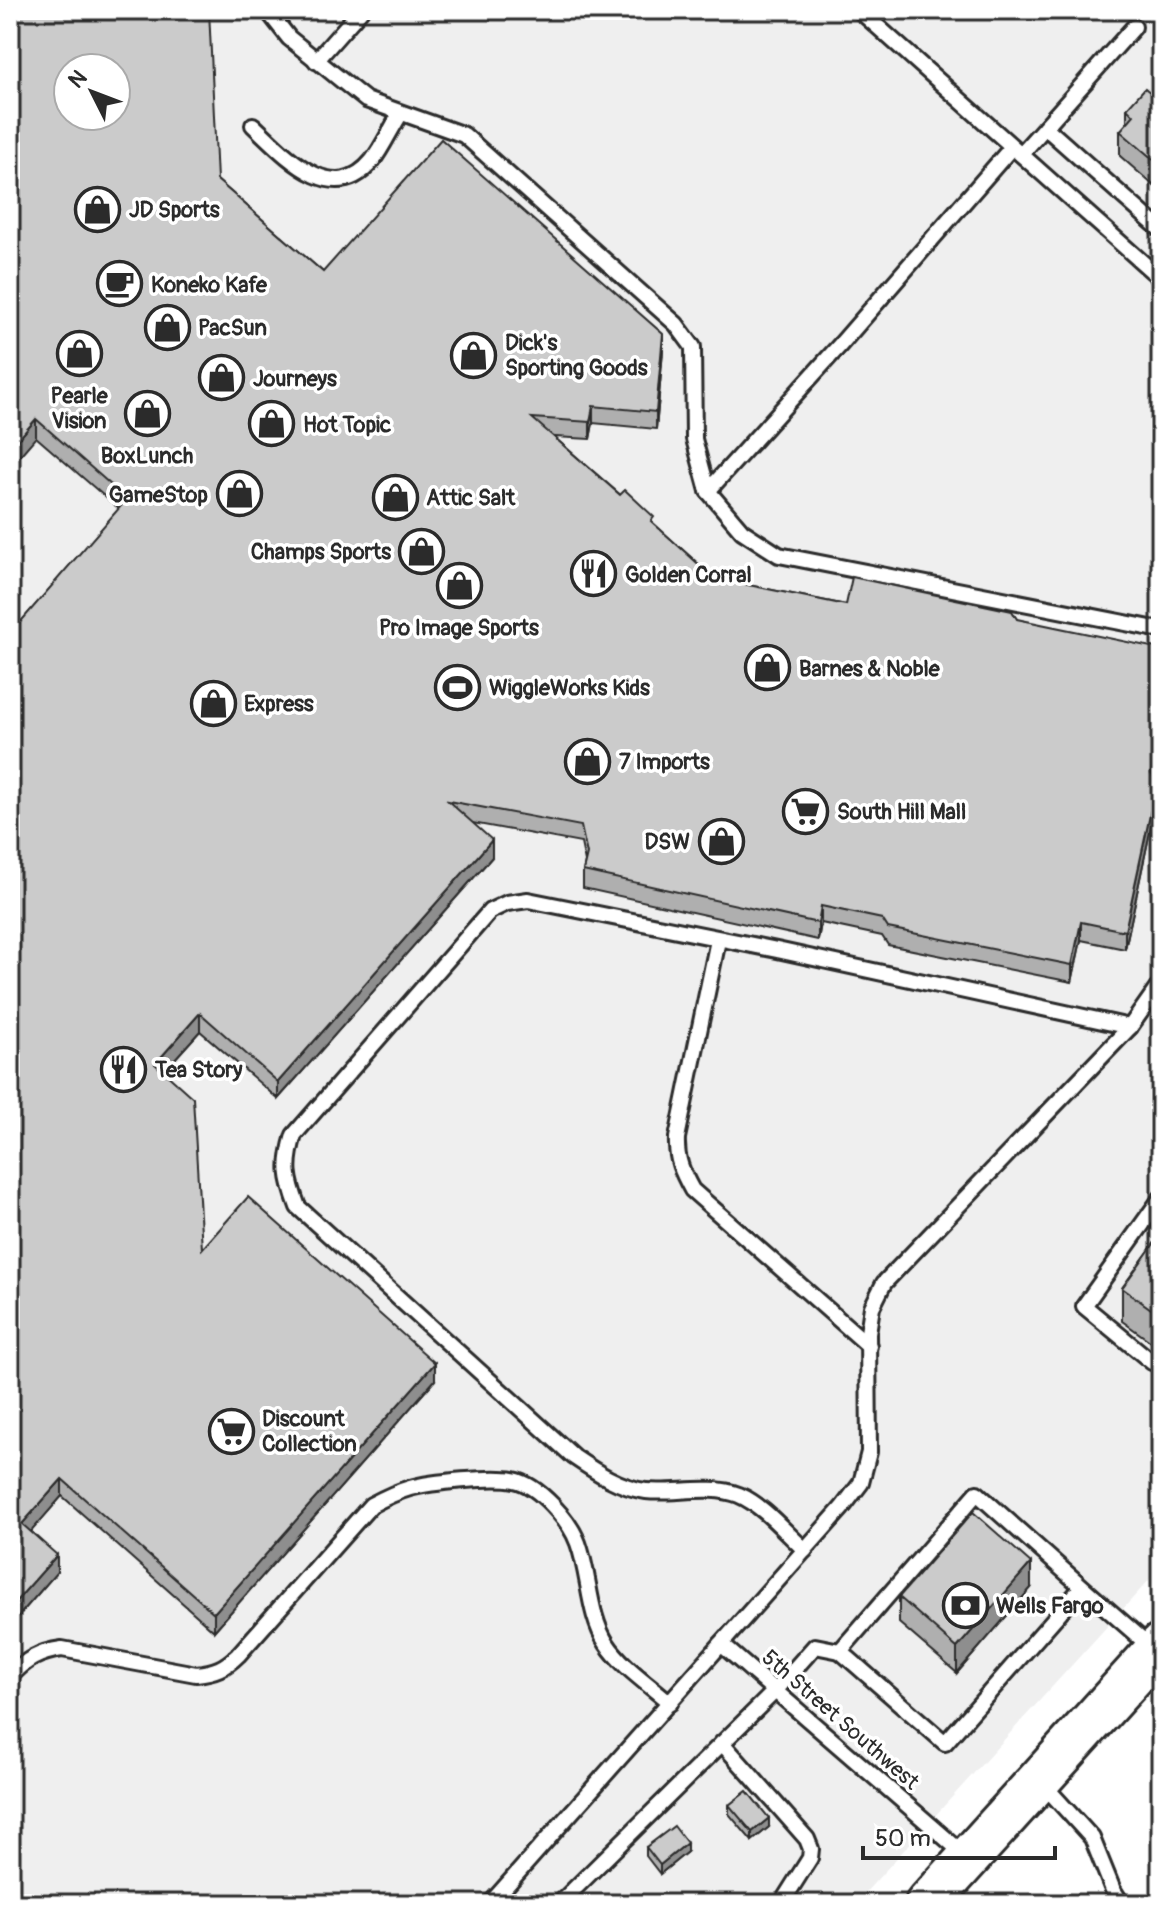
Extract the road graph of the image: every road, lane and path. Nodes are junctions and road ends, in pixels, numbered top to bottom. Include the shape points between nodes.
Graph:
1 (267, 10) edge
2 (361, 10) edge
3 (859, 10) edge
4 (1134, 27) dead end
5 (316, 61) junction
6 (401, 113) junction
7 (253, 125) dead end
8 (1045, 127) junction
9 (1016, 151) junction
10 (1161, 230) edge
11 (1161, 279) edge
12 (708, 491) junction
13 (1161, 630) edge
14 (718, 940) junction
15 (1161, 983) edge
16 (1130, 1027) junction
17 (1161, 1198) edge
18 (869, 1346) junction
19 (1161, 1365) edge
20 (805, 1550) junction
21 (1082, 1587) junction
22 (721, 1644) junction
23 (1158, 1648) edge
24 (840, 1651) junction
25 (10, 1677) edge
26 (775, 1691) junction
27 (670, 1703) junction
28 (722, 1743) junction
29 (1039, 1780) junction
30 (968, 1858) junction
31 (490, 1904) edge
32 (559, 1904) edge
33 (781, 1904) edge
34 (927, 1904) edge
35 (1122, 1904) edge

1 - 5 lane
2 - 5 lane
3 - 9 lane
4 - 8 lane
5 - 6 lane via 366,100
6 - 7 lane via 372,161 354,176 326,181 292,162
6 - 12 lane via 464,135 676,324 693,347 694,439
8 - 9 lane
8 - 10 lane
9 - 11 lane
9 - 12 lane
12 - 13 lane via 742,531 779,555
14 - 16 lane
14 - 18 lane via 677,1138 679,1167 692,1190
14 - 20 lane via 528,900 490,911 302,1123 288,1155 288,1180 298,1207 316,1225 574,1457 618,1483 645,1491 735,1494 749,1500
15 - 16 lane
16 - 18 lane via 884,1283 872,1307
17 - 19 lane via 1084,1306
18 - 20 lane via 869,1452 861,1483
20 - 22 lane
21 - 23 lane
21 - 24 lane via 945,1743
21 - 24 lane via 977,1493
22 - 26 lane, 5th Street Southwest
22 - 27 lane
23 - 29 main road
24 - 26 lane via 815,1646
25 - 27 lane via 24,1661 62,1649 196,1674 215,1672 238,1655 371,1505 413,1487 515,1480 551,1504 577,1540 606,1643
26 - 28 lane
26 - 30 lane, 5th Street Southwest
27 - 31 lane
28 - 32 lane
28 - 33 lane via 811,1849
29 - 30 main road
29 - 35 lane via 1092,1838
30 - 34 main road

